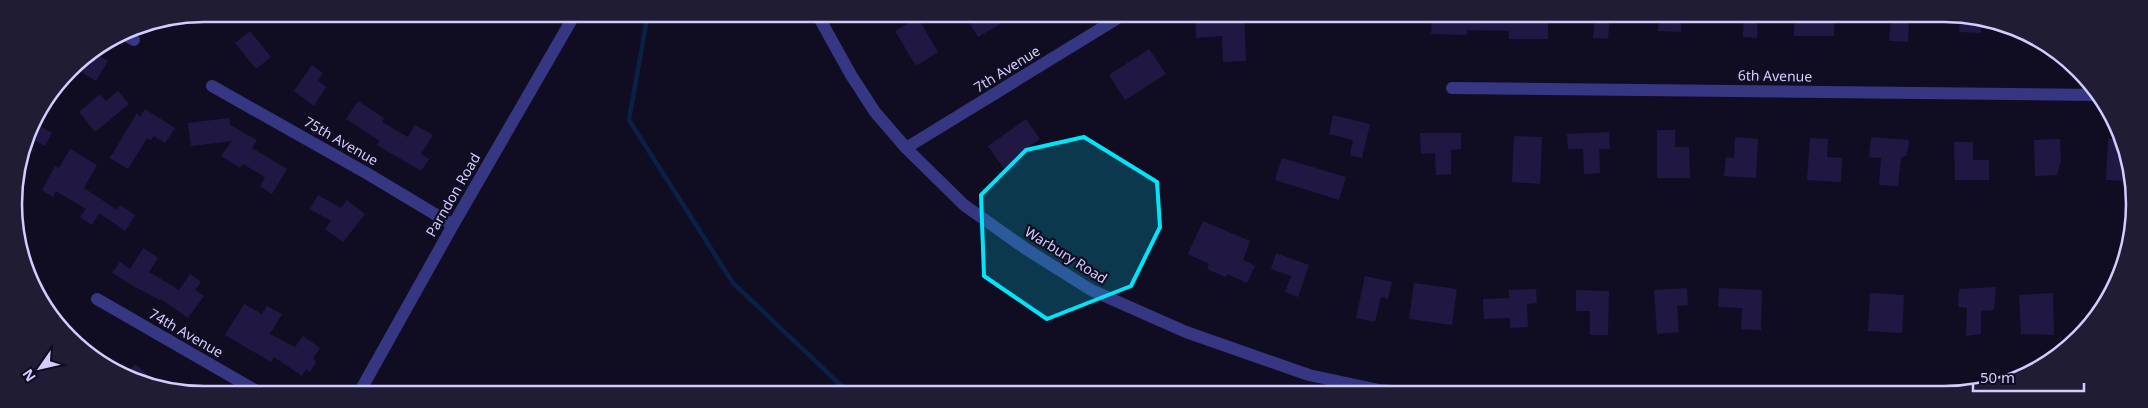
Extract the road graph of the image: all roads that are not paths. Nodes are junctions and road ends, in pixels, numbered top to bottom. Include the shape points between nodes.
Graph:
1 (570, 22) edge
2 (821, 22) edge
3 (1112, 22) edge
4 (212, 86) dead end
5 (1452, 88) dead end
6 (2089, 95) edge
7 (906, 148) junction
8 (453, 225) junction
9 (97, 300) dead end
10 (248, 386) edge
11 (363, 386) edge
12 (1362, 386) edge

1 - 8 street, Parndon Road
2 - 7 street, Warbury Road via 875,112
3 - 7 street, 7th Avenue
4 - 8 street, 75th Avenue
5 - 6 street, 6th Avenue
7 - 12 street, Warbury Road via 964,206 1091,290 1186,332 1309,374
8 - 11 street, Parndon Road
9 - 10 street, 74th Avenue

